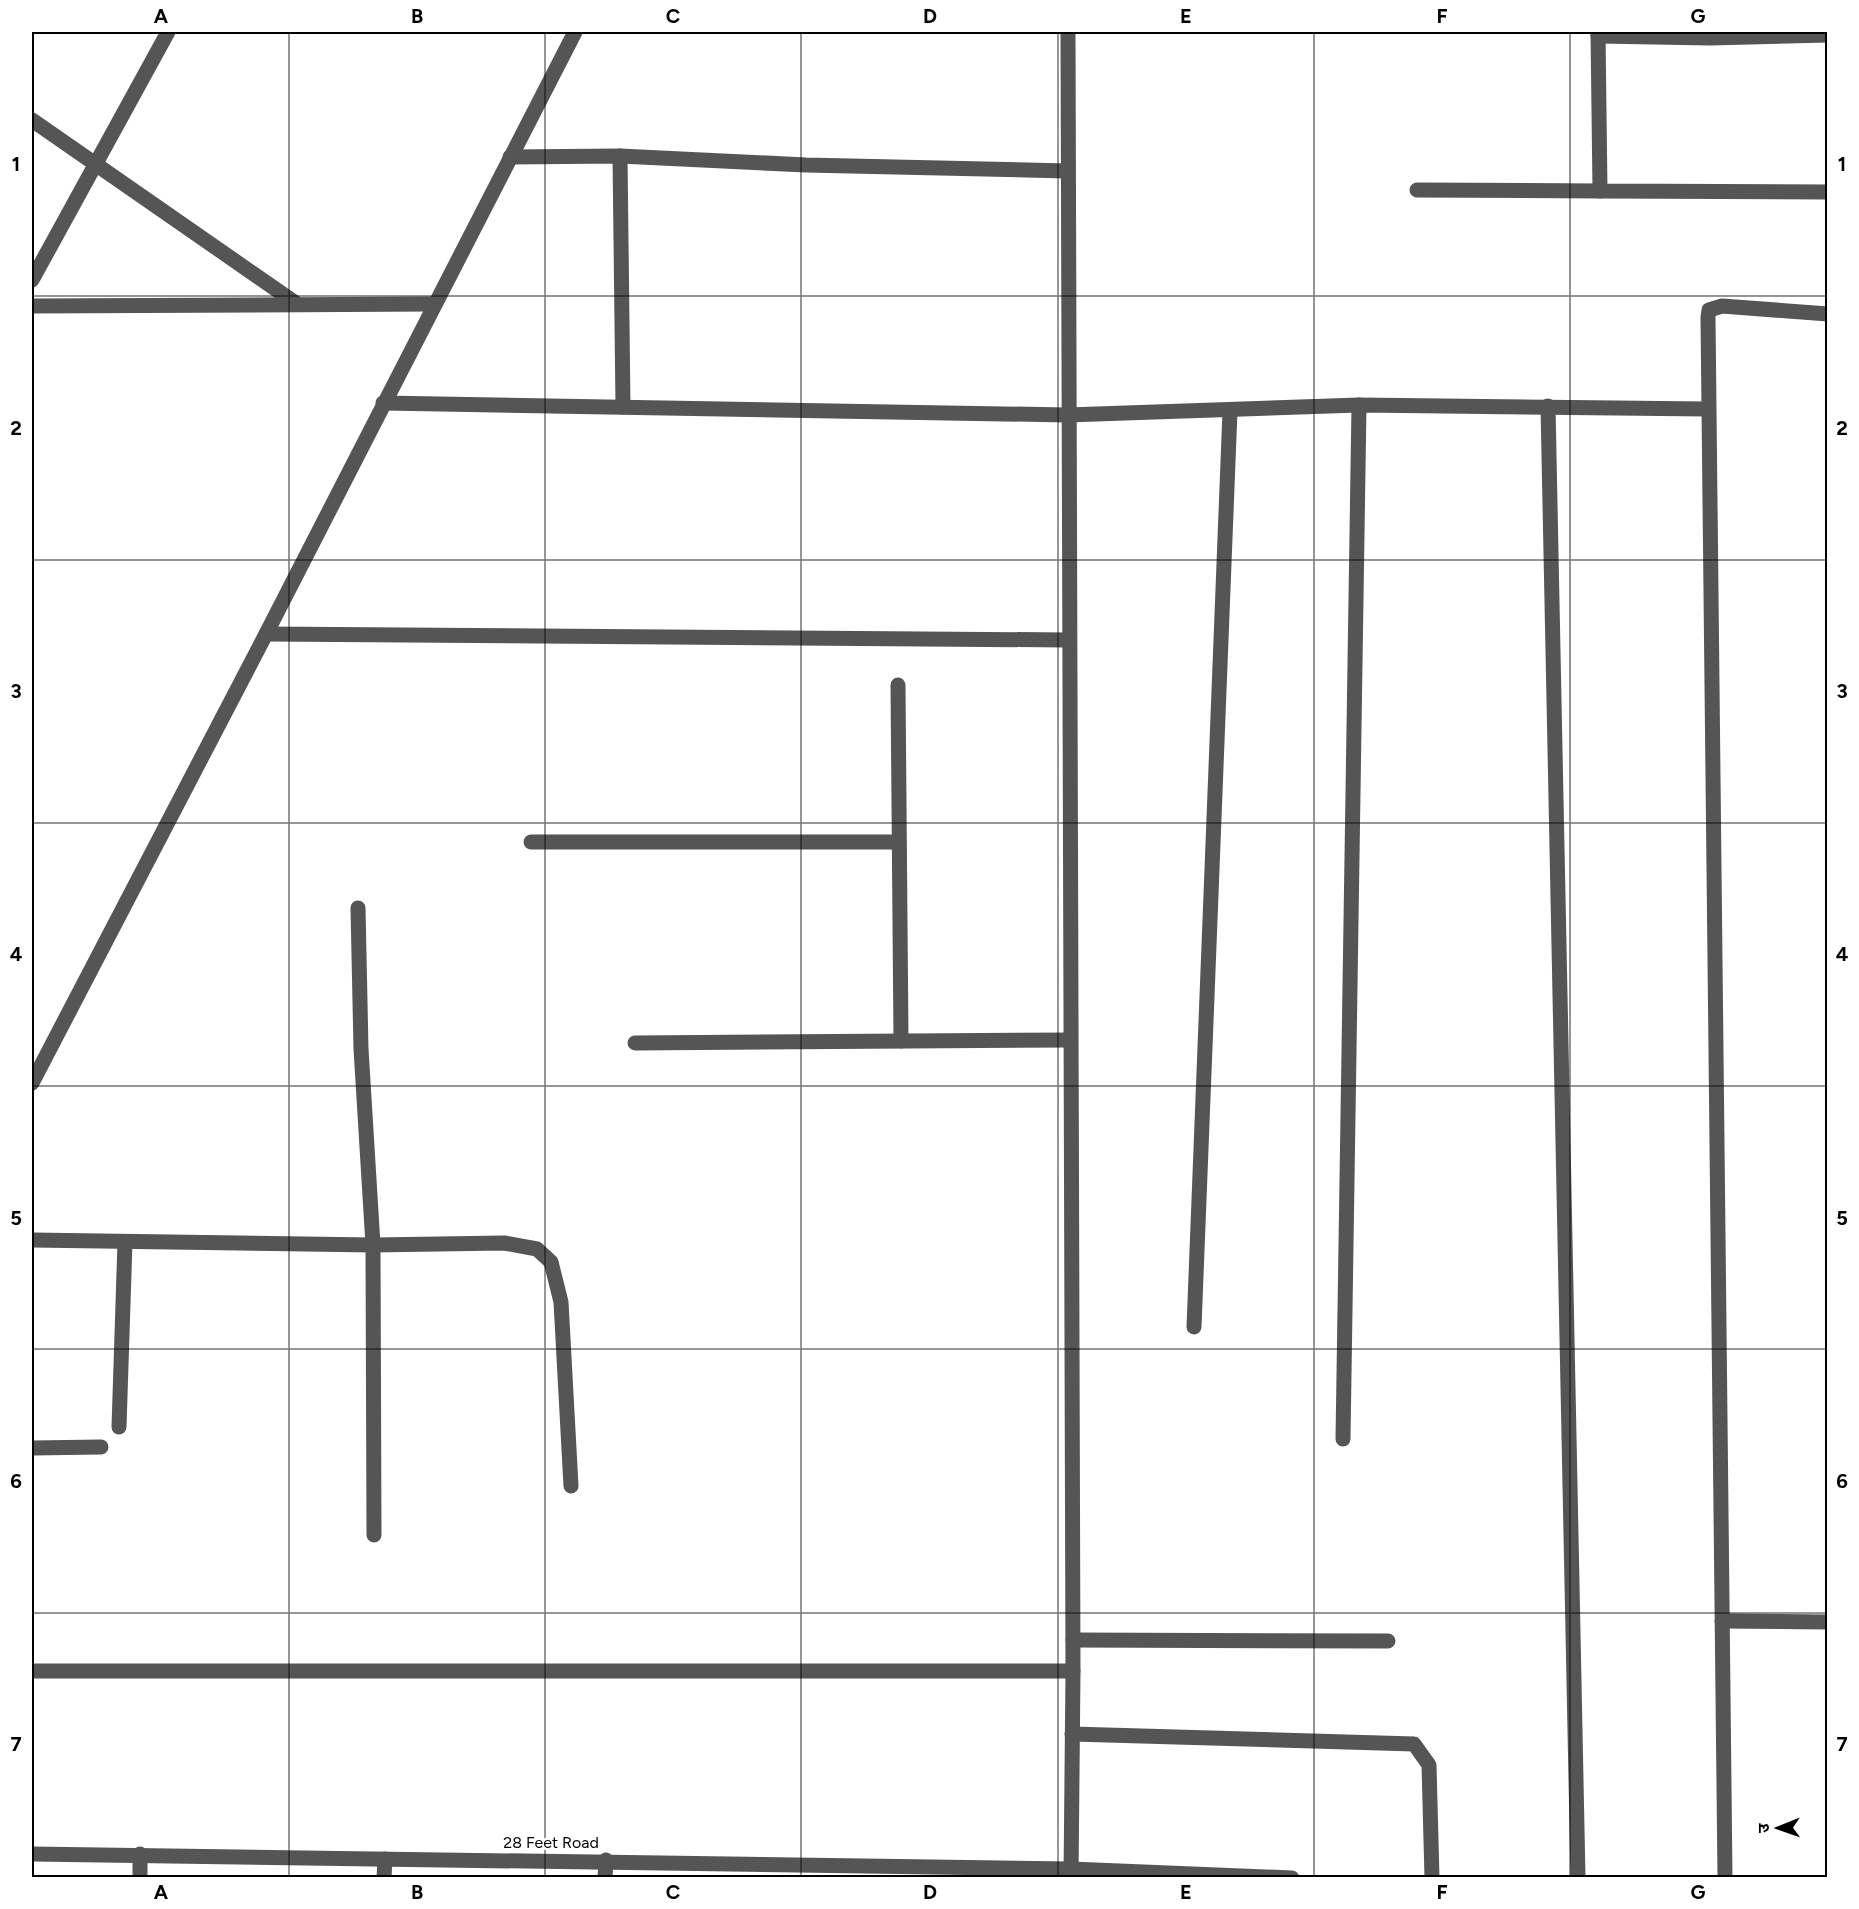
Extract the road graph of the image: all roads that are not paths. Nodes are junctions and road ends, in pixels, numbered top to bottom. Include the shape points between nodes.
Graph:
1 (168, 32) edge
2 (575, 32) edge
3 (1068, 32) edge
4 (1598, 34) edge
5 (1710, 35) edge
6 (1827, 35) edge
7 (32, 120) edge
8 (620, 156) junction
9 (510, 157) junction
10 (95, 165) junction
11 (1068, 171) junction
12 (1417, 190) dead end
13 (1600, 191) junction
14 (1827, 192) edge
15 (32, 280) edge
16 (297, 304) junction
17 (434, 304) junction
18 (32, 306) edge
19 (1827, 314) edge
20 (382, 403) junction
21 (1359, 405) junction
22 (1548, 406) junction
23 (623, 407) junction
24 (1707, 409) junction
25 (1230, 411) junction
26 (1067, 415) junction
27 (267, 634) junction
28 (1068, 640) junction
29 (898, 686) dead end
30 (531, 842) dead end
31 (898, 842) junction
32 (358, 908) dead end
33 (1070, 1040) junction
34 (901, 1041) junction
35 (635, 1043) dead end
36 (32, 1083) edge
37 (32, 1240) edge
38 (125, 1242) junction
39 (373, 1245) junction
40 (1194, 1327) dead end
41 (119, 1427) dead end
42 (1343, 1439) dead end
43 (32, 1448) edge
44 (101, 1448) dead end
45 (571, 1486) dead end
46 (374, 1535) dead end
47 (1722, 1622) junction
48 (1827, 1622) edge
49 (1073, 1640) junction
50 (1388, 1641) dead end
51 (32, 1671) edge
52 (1073, 1671) junction
53 (1072, 1734) junction
54 (32, 1854) edge
55 (140, 1854) junction
56 (385, 1859) junction
57 (606, 1860) junction
58 (1071, 1873) edge
59 (1190, 1876) edge
60 (140, 1878) edge
61 (384, 1878) edge
62 (605, 1878) edge
63 (1292, 1878) edge
64 (1432, 1878) edge
65 (1578, 1878) edge
66 (1725, 1878) edge

1 - 10 street
2 - 9 street
3 - 11 street
4 - 5 street
4 - 13 street
5 - 6 street
7 - 10 street
8 - 9 street
8 - 11 street
8 - 23 street
9 - 17 street
10 - 15 street
10 - 16 street
11 - 26 street
12 - 13 street
13 - 14 street
16 - 17 street
16 - 18 street
17 - 20 street
19 - 24 street via 1722,306 1709,310
20 - 23 street
20 - 27 street
21 - 22 street
21 - 25 street
21 - 42 street
22 - 24 street
22 - 65 street
23 - 26 street
24 - 47 street
25 - 26 street
25 - 40 street
26 - 28 street
27 - 28 street
27 - 36 street
28 - 33 street
29 - 31 street
30 - 31 street
31 - 34 street
32 - 39 street via 361,1049
33 - 34 street
33 - 49 street
34 - 35 street
37 - 38 street
38 - 39 street
38 - 41 street
39 - 45 street via 504,1243 537,1249 551,1262 561,1302
39 - 46 street
43 - 44 street
47 - 48 street
47 - 66 street
49 - 50 street
49 - 52 street
51 - 52 street
52 - 53 street
53 - 58 street
53 - 64 street via 1414,1744 1429,1765
54 - 55 street, 28 Feet Road
55 - 56 street, 28 Feet Road
55 - 60 street
56 - 57 street, 28 Feet Road
56 - 61 street
57 - 58 street, 28 Feet Road
57 - 62 street
58 - 59 street, 28 Feet Road
59 - 63 street, 28 Feet Road

